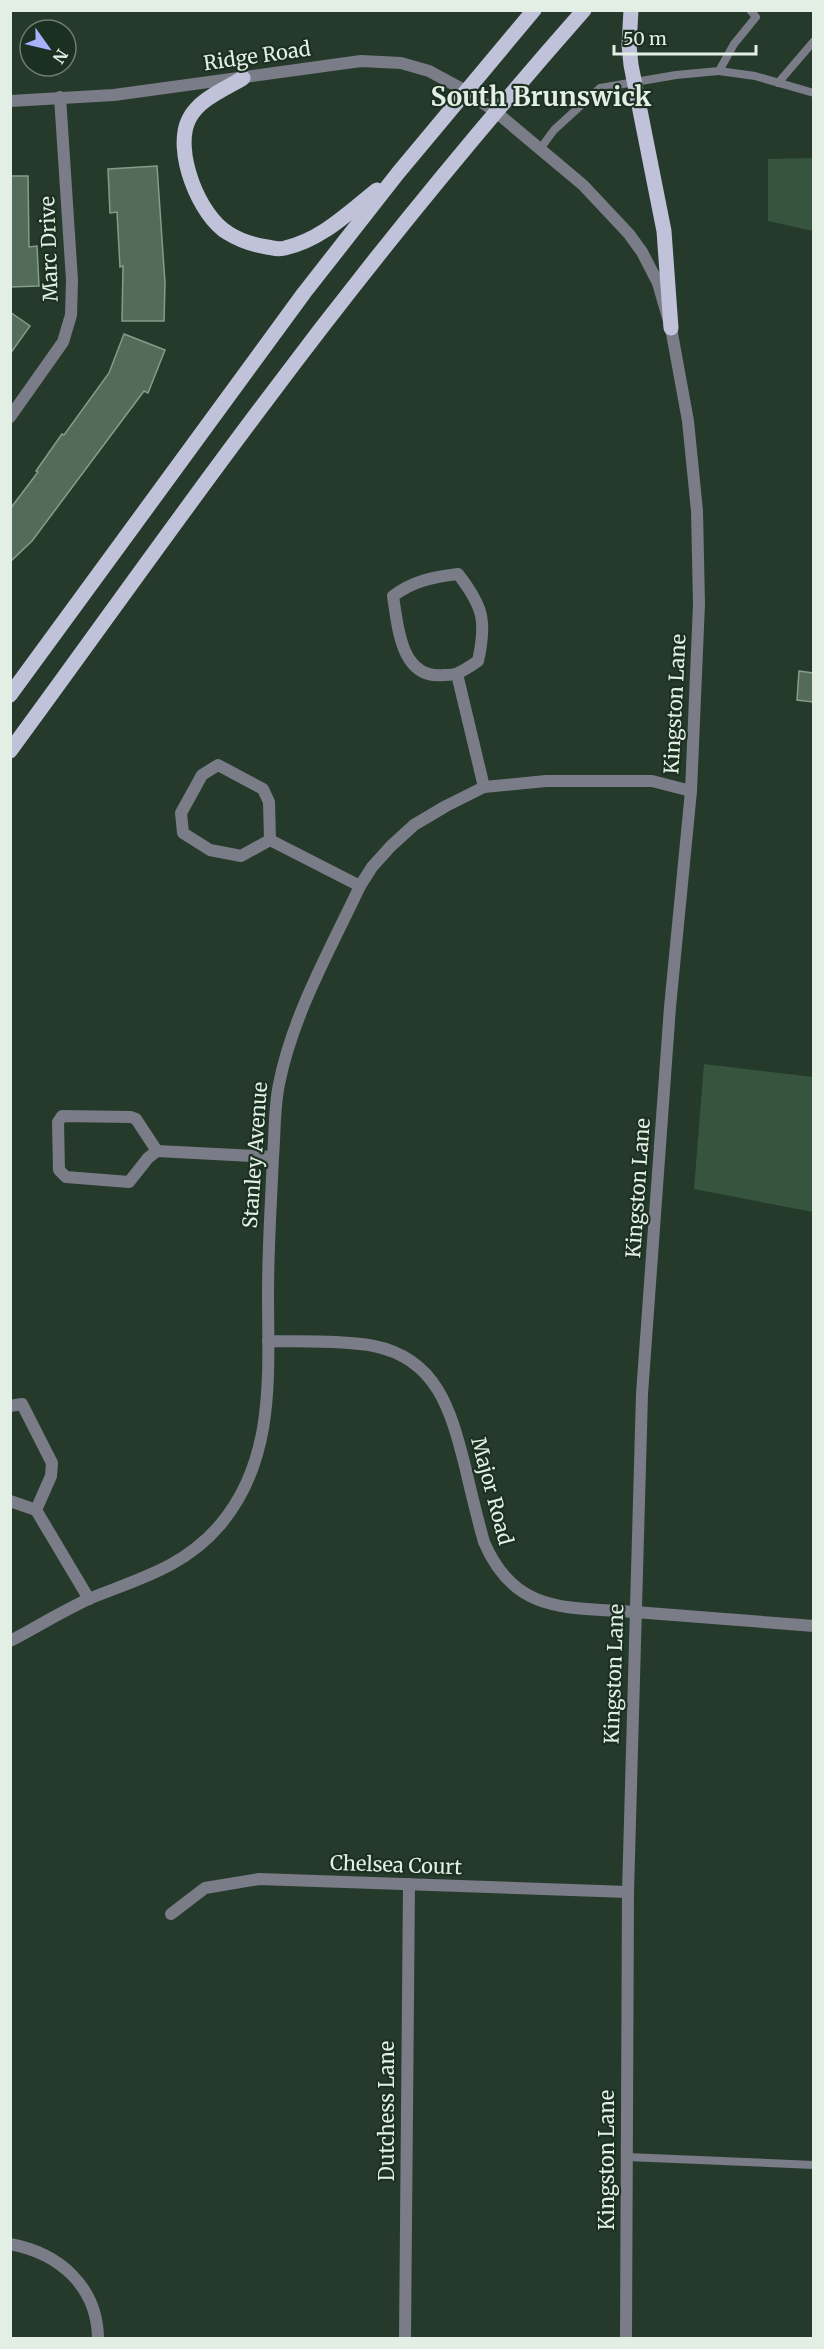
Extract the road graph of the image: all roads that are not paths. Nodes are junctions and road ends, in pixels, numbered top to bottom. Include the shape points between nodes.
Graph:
1 (534, 10) edge
2 (584, 10) edge
3 (631, 10) edge
4 (756, 13) edge
5 (813, 41) edge
6 (719, 71) junction
7 (243, 78) junction
8 (635, 82) junction
9 (778, 83) junction
10 (466, 92) junction
11 (813, 93) edge
12 (60, 97) junction
13 (10, 101) edge
14 (496, 112) junction
15 (540, 149) junction
16 (398, 173) junction
17 (671, 328) junction
18 (10, 417) edge
19 (457, 674) junction
20 (10, 695) edge
21 (10, 751) edge
22 (484, 787) junction
23 (691, 791) junction
24 (270, 840) junction
25 (360, 886) junction
26 (157, 1151) junction
27 (273, 1157) junction
28 (268, 1341) junction
29 (10, 1406) edge
30 (10, 1501) edge
31 (36, 1510) junction
32 (89, 1599) junction
33 (635, 1612) junction
34 (813, 1626) edge
35 (10, 1641) edge
36 (409, 1884) junction
37 (628, 1892) junction
38 (171, 1914) dead end
39 (627, 2157) junction
40 (813, 2165) edge
41 (10, 2244) edge
42 (98, 2338) edge
43 (405, 2338) edge
44 (626, 2338) edge

1 - 10 main road
2 - 14 main road
3 - 8 main road via 629,45
4 - 6 lane
5 - 9 lane
6 - 8 lane
6 - 9 lane
7 - 10 street, Ridge Road via 381,61 429,70
7 - 12 street, Ridge Road via 114,95
7 - 16 main road via 197,106 185,130 184,153 192,182 214,222 227,233 255,245 282,249 312,240
8 - 15 lane via 600,88 554,130
8 - 17 main road via 664,231
9 - 11 lane
10 - 14 street, Ridge Road
10 - 16 main road
12 - 13 street, Ridge Road
12 - 18 street, Marc Drive via 71,315 63,342
14 - 15 street, Kingston Lane
14 - 21 main road via 265,401
15 - 17 street, Kingston Lane via 583,185 642,252 658,283
16 - 20 main road via 220,405
17 - 23 street, Kingston Lane via 688,421 697,511 699,604
19 - 19 street via 478,661 483,637 481,614 473,594 458,574 434,576 408,585 393,596 409,661 431,677
19 - 22 street
22 - 23 street, Stanley Avenue via 546,781 652,782
22 - 25 street, Stanley Avenue via 414,825 372,867
23 - 33 street, Kingston Lane via 670,1007 642,1394
24 - 24 street via 241,856 210,850 183,833 181,813 202,775 218,765 263,789 269,802
24 - 25 street
25 - 27 street, Stanley Avenue via 296,1023 278,1086
26 - 26 street via 129,1182 66,1177 59,1170 58,1122 63,1116 131,1117
26 - 27 street
27 - 28 street, Stanley Avenue
28 - 32 street, Stanley Avenue via 261,1447 237,1502 196,1549 167,1569
28 - 33 street, Major Road via 375,1347 396,1353 415,1365 444,1397 453,1418 484,1542 503,1576 525,1594 552,1605
29 - 31 street via 22,1404 52,1463 51,1476
30 - 31 street
31 - 32 street
32 - 35 street, Stanley Avenue
33 - 34 street, Major Road
33 - 37 street, Kingston Lane
36 - 37 street, Chelsea Court
36 - 38 street, Chelsea Court via 259,1880 205,1888
36 - 43 street, Dutchess Lane
37 - 39 street, Kingston Lane
39 - 40 lane
39 - 44 street, Kingston Lane
41 - 42 street via 47,2255 64,2267 88,2299

